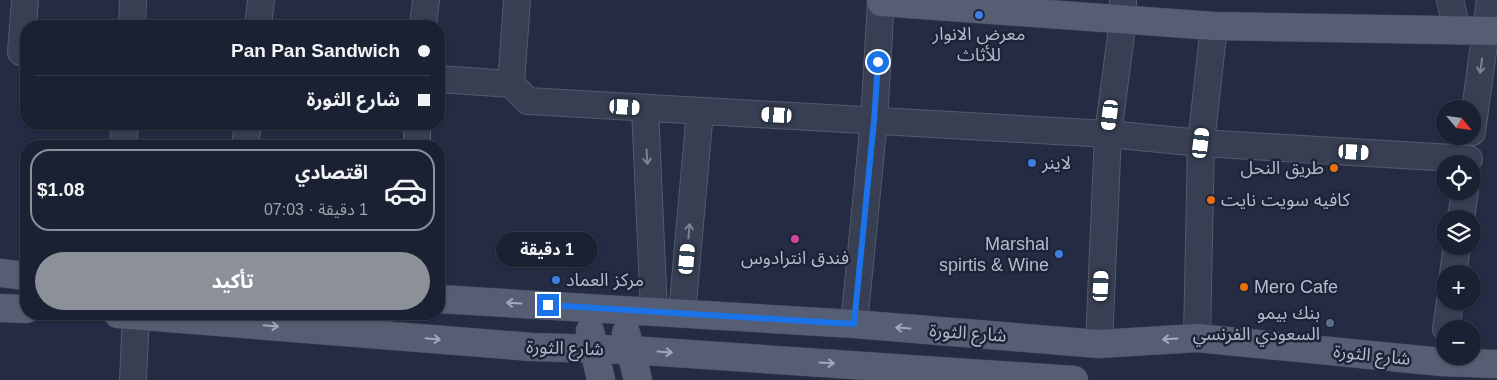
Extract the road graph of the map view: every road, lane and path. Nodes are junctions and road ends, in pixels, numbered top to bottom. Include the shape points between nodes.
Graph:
1 (25, 0) edge
2 (133, 0) edge
3 (261, 0) edge
4 (426, 0) edge
5 (517, 0) edge
6 (1450, 0) edge
7 (1490, 0) edge
8 (881, 1) edge
9 (1004, 6) edge
10 (1123, 10) edge
11 (22, 20) edge
12 (132, 20) edge
13 (259, 20) edge
14 (424, 20) edge
15 (1214, 26) junction
16 (20, 29) edge
17 (1457, 30) junction
18 (1491, 30) edge
19 (16, 52) edge
20 (445, 79) edge
21 (511, 84) junction
22 (1478, 100) edge
23 (645, 108) junction
24 (700, 111) junction
25 (874, 121) junction
26 (1108, 134) junction
27 (1201, 143) junction
28 (1470, 153) edge
29 (0, 273) edge
30 (20, 275) edge
31 (445, 299) edge
32 (0, 308) edge
33 (585, 308) junction
34 (20, 309) edge
35 (621, 310) junction
36 (654, 312) junction
37 (682, 314) junction
38 (128, 320) edge
39 (201, 320) edge
40 (854, 324) junction
41 (1197, 338) junction
42 (1099, 344) junction
43 (594, 349) junction
44 (1436, 349) edge
45 (630, 350) junction
46 (1481, 360) edge
47 (1497, 364) edge
48 (133, 380) edge
49 (601, 380) edge
50 (638, 380) edge
51 (1074, 380) edge

1 - 11 street
2 - 12 street
3 - 13 street
4 - 14 street
5 - 21 street
6 - 17 street
7 - 18 street
8 - 9 main road
8 - 25 street
9 - 10 main road
10 - 15 main road
10 - 26 street
15 - 17 main road
15 - 27 street
16 - 19 street
17 - 18 main road
18 -> 22 street
20 - 21 street
21 - 23 street via 528,102
23 - 24 street
23 -> 36 street
24 - 25 street
37 -> 24 street
25 - 26 street
25 - 40 street
26 - 27 street
26 - 42 street
27 - 28 street
27 - 41 street
29 - 30 main road
33 -> 31 main road, شارع الثورة
32 - 34 main road
33 - 35 main road, شارع الثورة
33 - 43 main road
35 - 36 main road, شارع الثورة
35 - 45 main road
36 - 37 main road, شارع الثورة
37 - 40 main road, شارع الثورة
38 - 48 street
39 -> 43 main road, شارع الثورة via 532,347
42 -> 40 main road, شارع الثورة
41 -> 42 main road, شارع الثورة
41 - 44 main road, شارع الثورة
43 - 45 main road, شارع الثورة
43 - 49 main road
45 - 50 main road
45 -> 51 main road, شارع الثورة
46 - 47 main road, شارع الثورة

